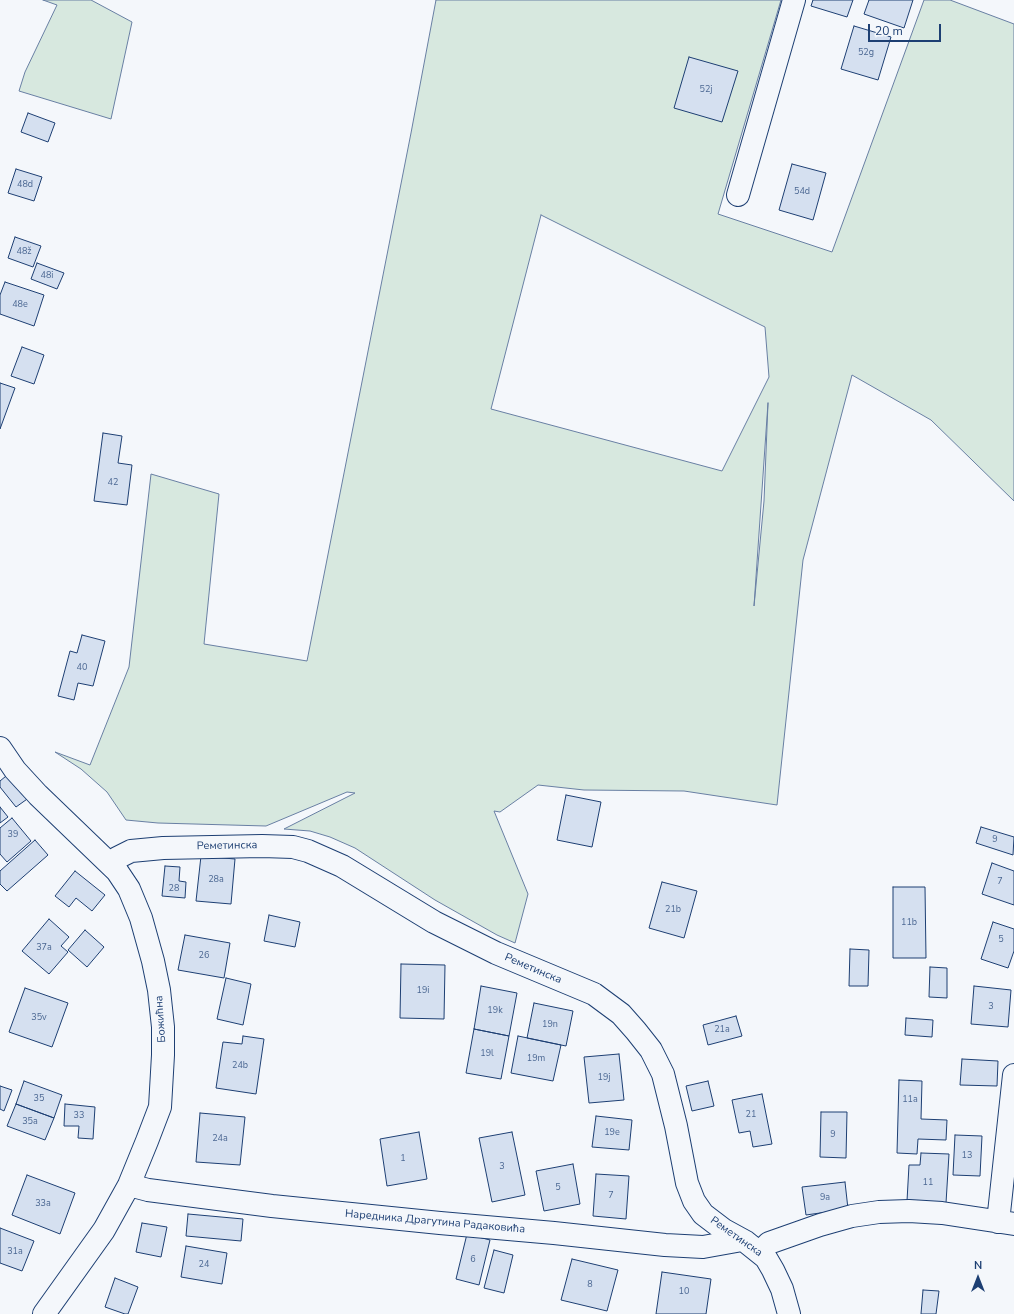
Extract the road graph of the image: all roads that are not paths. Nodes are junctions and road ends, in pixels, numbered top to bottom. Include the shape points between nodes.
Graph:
1 (794, 0) edge
2 (738, 195) dead end
3 (0, 748) edge
4 (110, 864) junction
5 (1014, 1075) edge
6 (129, 1185) junction
7 (1006, 1223) edge
8 (751, 1246) junction
9 (44, 1314) edge
10 (790, 1314) edge

1 - 2 street
3 - 4 street, Божићна via 15,770 38,795
4 - 6 street, Божићна via 129,889 141,918 159,990 163,1027 160,1107
4 - 8 street, Реметинска via 131,851 163,848 262,846 293,847 308,851 342,866 447,929 496,953 594,994 621,1014 651,1050 663,1074 694,1202 703,1214
5 - 7 street
6 - 8 street, Наредника Драгутина Радаковића via 148,1190 272,1206 440,1223 665,1245
6 - 9 street, Божићна via 104,1230
7 - 8 street, Наредника Драгутина Радаковића via 942,1213 879,1212 852,1216 769,1243
8 - 10 street, Реметинска via 766,1258 773,1270

